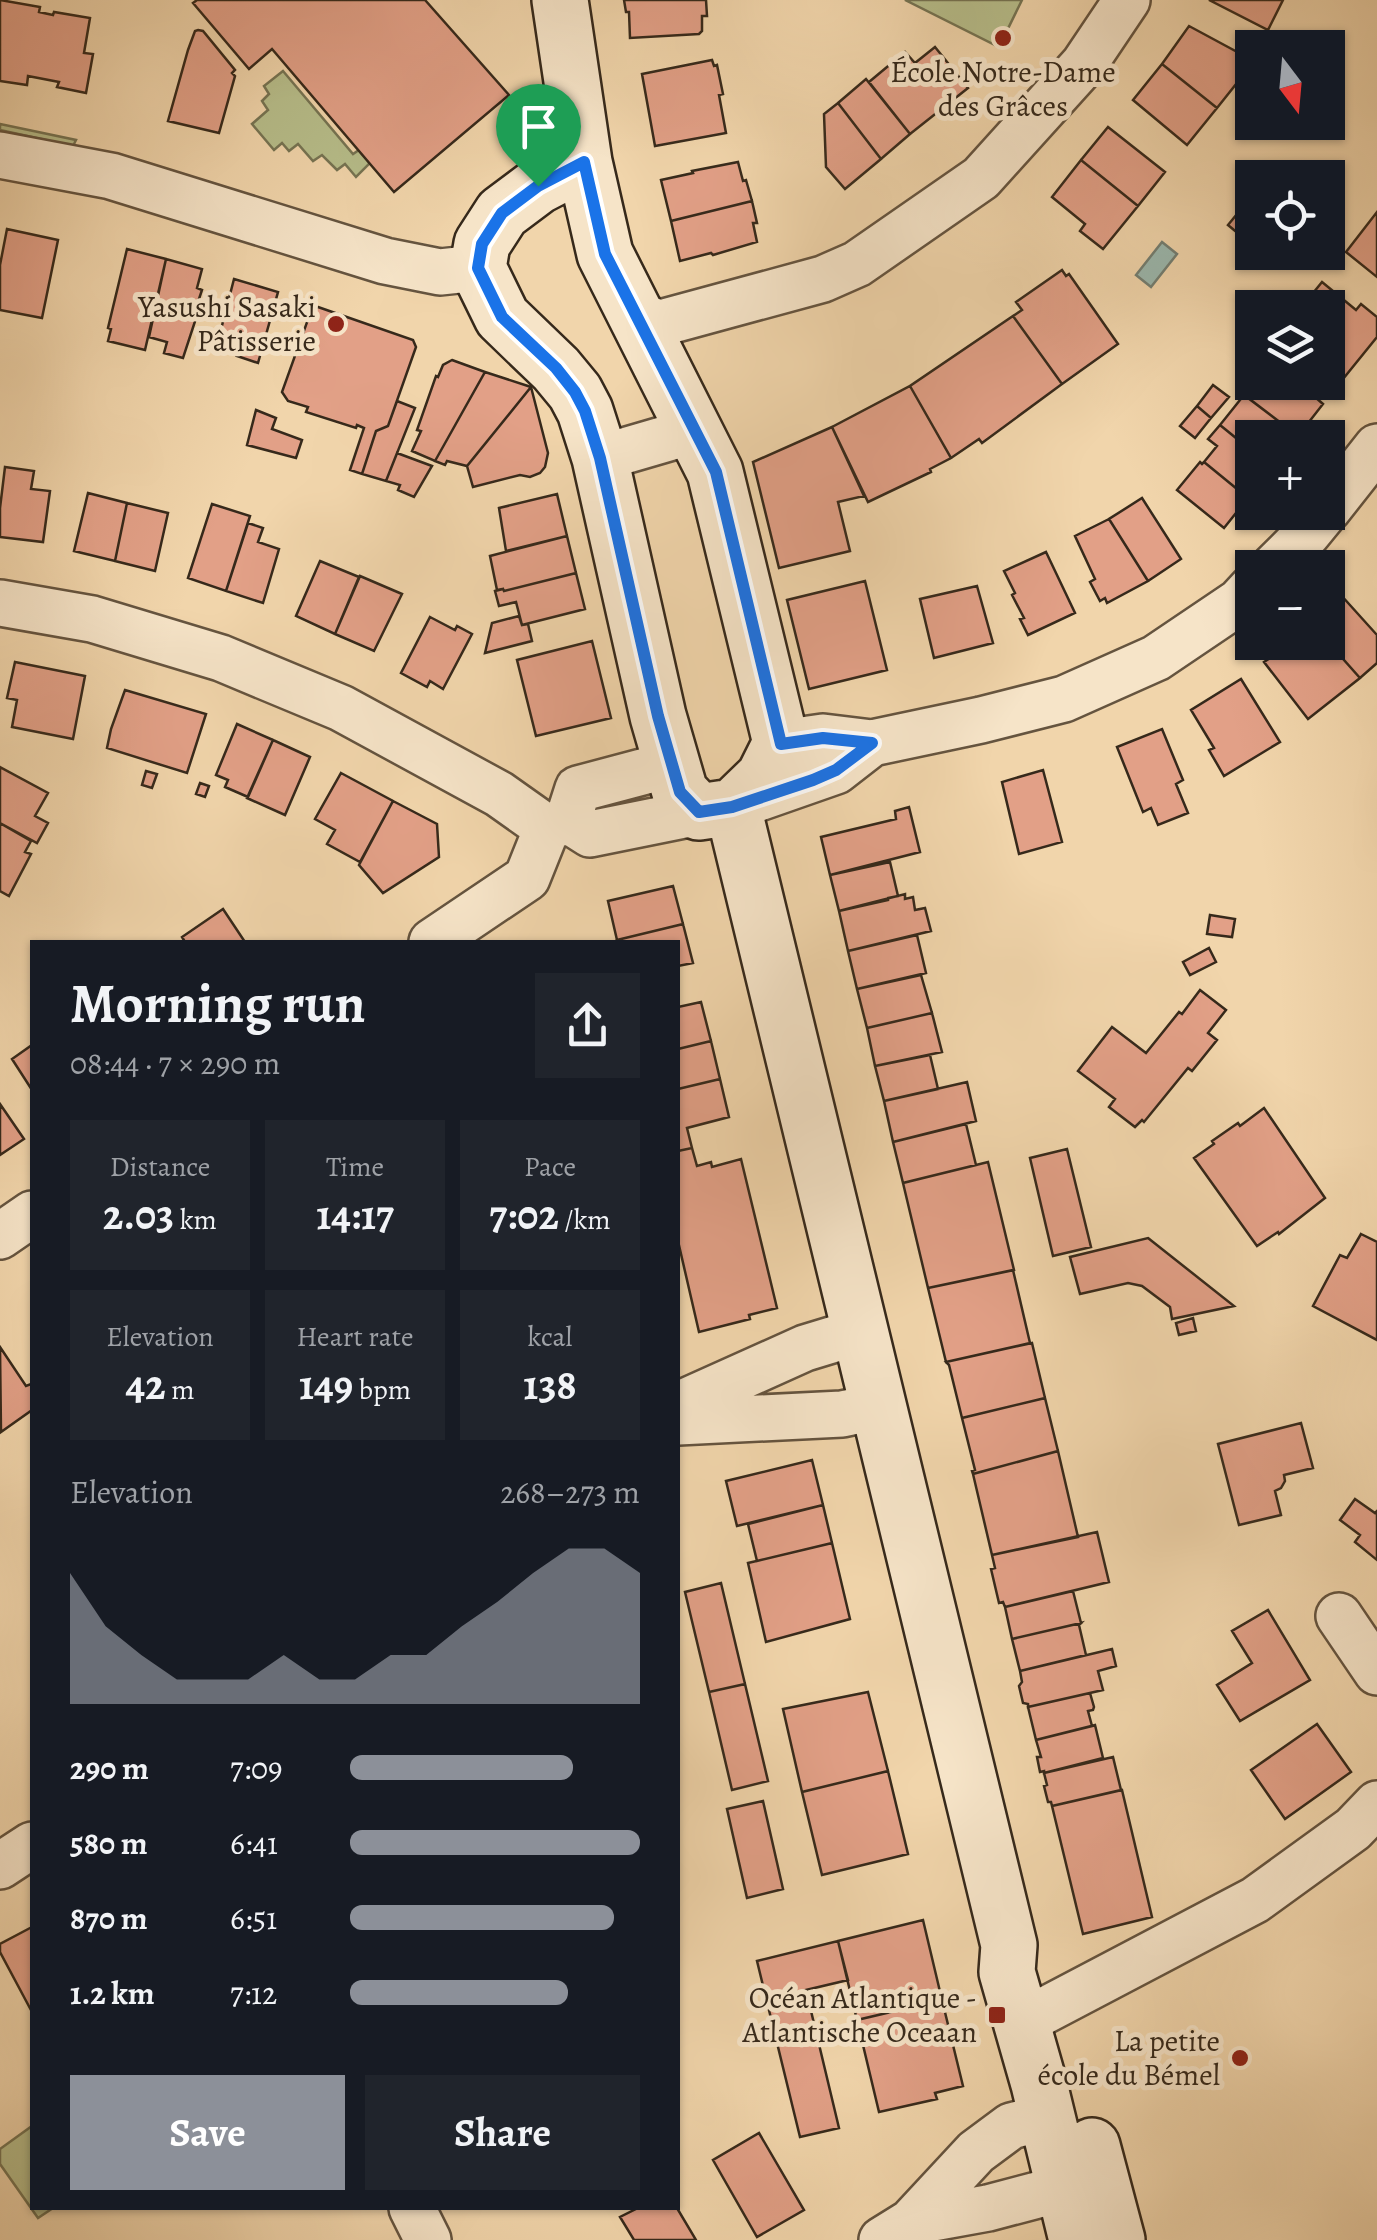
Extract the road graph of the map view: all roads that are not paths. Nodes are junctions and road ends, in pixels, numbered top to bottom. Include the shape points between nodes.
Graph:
1 (560, 0) edge
2 (1127, 0) edge
3 (0, 155) edge
4 (584, 162) junction
5 (478, 268) junction
6 (638, 316) junction
7 (696, 430) junction
8 (1377, 448) edge
9 (600, 458) junction
10 (1345, 488) edge
11 (1308, 530) edge
12 (1290, 550) edge
13 (0, 603) edge
14 (1235, 605) edge
15 (872, 743) junction
16 (781, 744) junction
17 (672, 764) junction
18 (716, 809) junction
19 (558, 824) junction
20 (435, 940) edge
21 (30, 1215) edge
22 (0, 1236) edge
23 (861, 1331) junction
24 (680, 1403) edge
25 (880, 1406) junction
26 (680, 1422) edge
27 (1339, 1616) dead end
28 (1377, 1672) edge
29 (1377, 1804) edge
30 (30, 1846) edge
31 (0, 1866) edge
32 (1008, 1945) junction
33 (1040, 2013) junction
34 (1068, 2150) junction
35 (413, 2210) edge
36 (896, 2231) edge
37 (428, 2240) edge
38 (1076, 2240) edge
39 (1117, 2240) edge

1 - 4 street
2 - 6 street via 1084,64 981,178 856,264 661,322
3 - 5 street via 112,176 386,261 440,272
4 - 5 street via 502,213 482,244
4 - 6 street via 605,254
5 - 9 street via 502,317 575,392
6 - 7 street
7 - 9 street
7 - 16 street via 716,472
8 - 10 street
9 - 17 street
11 - 12 street
13 - 19 street via 92,619 238,665 341,708
14 - 15 street via 1156,658 1064,699
15 - 16 street via 823,738
15 - 18 street via 836,770
16 - 18 street via 764,777
17 - 18 street via 680,792
17 - 19 street via 578,789
18 - 19 street via 590,834
18 - 23 street
19 - 20 street via 527,878
21 - 22 street
23 - 24 street
23 - 25 street
25 - 26 street
25 - 32 street
27 - 28 street
29 - 33 street via 1255,1900
30 - 31 street
32 - 33 street via 1024,1966
32 - 34 street via 1007,1972
33 - 34 street via 1078,2103
34 - 36 street via 988,2208
34 - 36 street via 1011,2126
34 - 38 street
34 - 39 street
35 - 37 street

